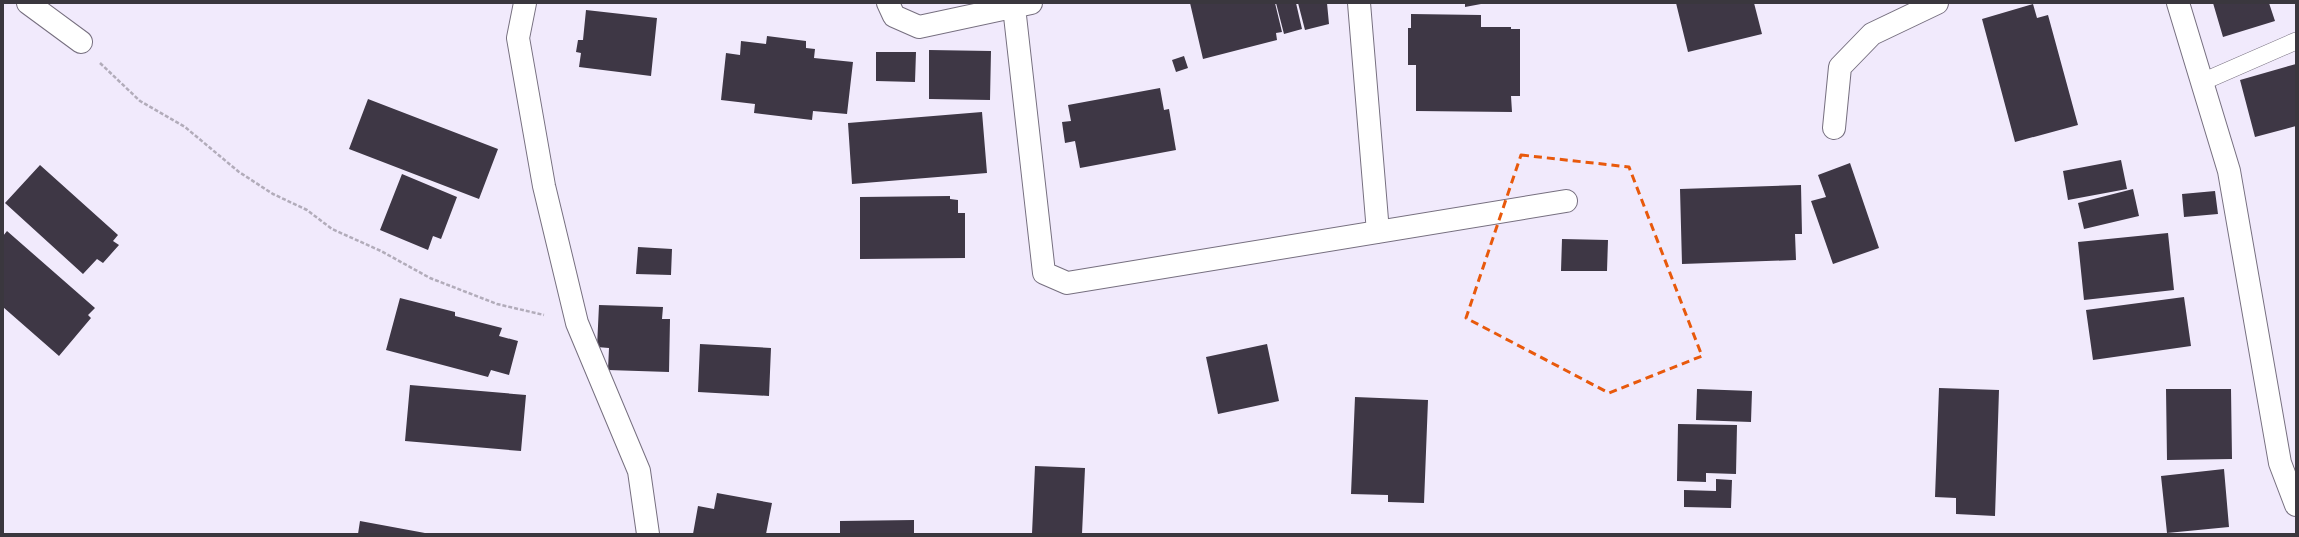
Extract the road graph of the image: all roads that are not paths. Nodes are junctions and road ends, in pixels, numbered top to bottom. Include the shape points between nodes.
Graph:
1 (28, 3) edge
2 (525, 3) edge
3 (888, 3) edge
4 (1359, 3) edge
5 (1937, 3) edge
6 (2178, 3) edge
7 (1023, 5) edge
8 (2296, 41) edge
9 (81, 42) road end
10 (2202, 82) junction
11 (1834, 128) dead end
12 (1566, 201) dead end
13 (1378, 232) junction
14 (2296, 505) edge
15 (648, 534) edge

1 - 9 street
2 - 15 street via 518,38 544,186 577,323 639,471
3 - 7 street via 894,16 918,28
4 - 13 street
5 - 11 street via 1872,34 1840,67
6 - 10 street
7 - 13 street via 1044,273 1067,283
8 - 10 lane
10 - 14 street via 2229,171 2280,463
12 - 13 street

